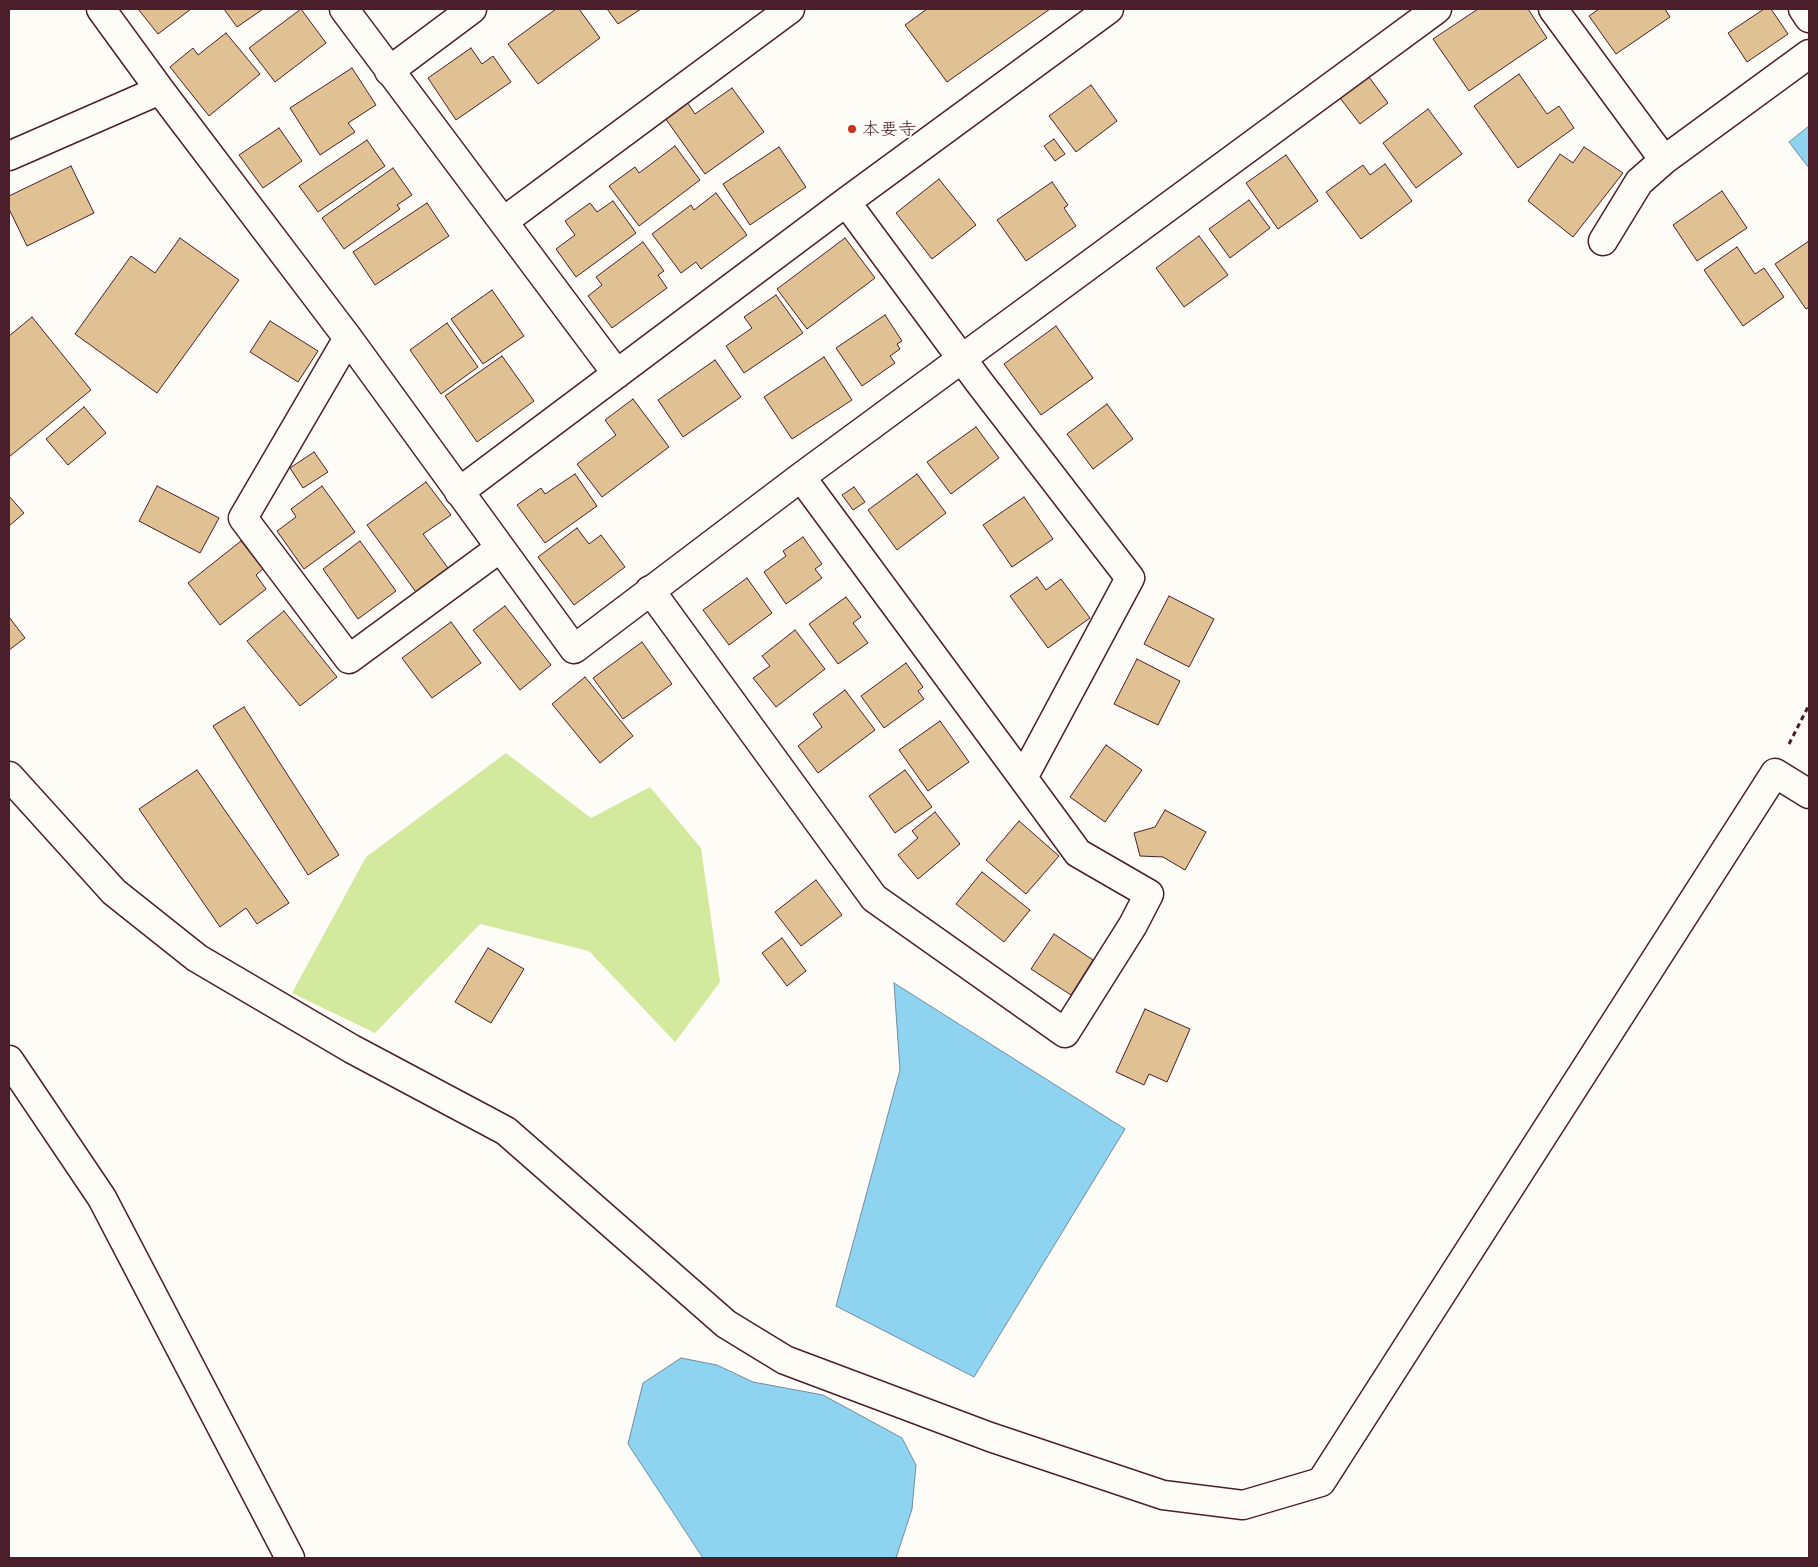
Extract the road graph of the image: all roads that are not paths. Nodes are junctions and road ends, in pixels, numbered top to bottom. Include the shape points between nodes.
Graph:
1 (101, 9) edge
2 (344, 9) edge
3 (472, 9) edge
4 (790, 9) edge
5 (1109, 9) edge
6 (1437, 9) edge
7 (1553, 9) edge
8 (1803, 9) edge
9 (1809, 18) edge
10 (1809, 54) edge
11 (389, 71) junction
12 (160, 90) junction
13 (9, 156) edge
14 (1664, 160) junction
15 (846, 202) junction
16 (504, 221) junction
17 (1602, 241) dead end
18 (348, 338) junction
19 (963, 359) junction
20 (617, 374) junction
21 (801, 477) junction
22 (459, 492) junction
23 (500, 548) junction
24 (650, 590) junction
25 (9, 776) edge
26 (1023, 778) junction
27 (1809, 794) edge
28 (9, 1060) edge
29 (290, 1558) edge

1 - 12 street
2 - 11 street
3 - 11 street
4 - 16 street
5 - 15 street
6 - 19 street
7 - 14 street
8 - 9 street
10 - 14 street
11 - 16 street
12 - 13 street
12 - 18 street
14 - 17 street via 1639,182
15 - 19 street
15 - 20 street
16 - 20 street
18 - 22 street
18 - 23 street via 243,518 349,659
19 - 21 street
19 - 26 street via 1130,578
20 - 22 street
21 - 24 street
21 - 26 street
22 - 23 street
23 - 24 street via 574,648
24 - 26 street via 874,898 1065,1033 1149,894 1078,853
25 - 27 street via 114,892 197,958 352,1049 506,1131 726,1324 785,1360 990,1437 1163,1495 1243,1504 1321,1482 1775,772
28 - 29 street via 102,1198

